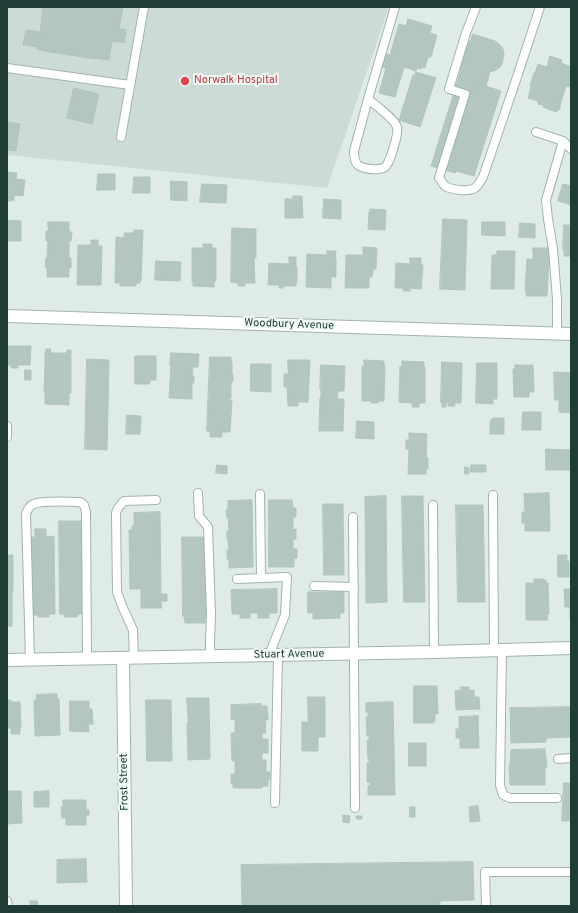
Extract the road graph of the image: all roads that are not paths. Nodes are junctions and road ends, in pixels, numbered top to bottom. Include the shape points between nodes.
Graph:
1 (144, 7) edge
2 (396, 7) edge
3 (476, 7) edge
4 (540, 7) edge
5 (7, 68) edge
6 (130, 85) junction
7 (368, 99) junction
8 (536, 132) dead end
9 (121, 137) dead end
10 (563, 141) junction
11 (571, 149) edge
12 (7, 316) edge
13 (557, 334) junction
14 (571, 334) edge
15 (7, 426) edge
16 (7, 437) edge
17 (198, 493) dead end
18 (260, 494) dead end
19 (493, 495) dead end
20 (156, 500) dead end
21 (433, 505) dead end
22 (353, 517) dead end
23 (261, 578) junction
24 (237, 579) dead end
25 (314, 586) dead end
26 (354, 587) junction
27 (571, 648) edge
28 (498, 650) junction
29 (434, 652) junction
30 (354, 653) junction
31 (273, 655) junction
32 (210, 656) junction
33 (129, 658) junction
34 (87, 659) junction
35 (7, 660) edge
36 (30, 660) junction
37 (571, 758) edge
38 (558, 759) dead end
39 (557, 798) dead end
40 (275, 803) dead end
41 (355, 808) dead end
42 (571, 872) edge
43 (7, 901) edge
44 (8, 906) edge
45 (126, 906) edge
46 (486, 906) edge

1 - 6 lane
2 - 7 lane
3 - 4 lane via 449,89 466,94 439,178 445,186 465,190 473,189 483,178
5 - 6 lane
6 - 9 lane
7 - 7 lane via 397,126 389,163 380,170 358,165 354,159
8 - 10 lane
10 - 11 lane
10 - 13 lane via 546,200 553,249
12 - 13 street, Woodbury Avenue
13 - 14 street, Woodbury Avenue
15 - 16 lane
17 - 32 lane via 199,516 208,527
18 - 23 lane
19 - 28 lane
20 - 33 lane via 124,501 116,513 117,592 133,630
21 - 29 lane
22 - 26 lane
23 - 24 lane
23 - 31 lane via 287,577 285,615
25 - 26 lane
26 - 30 lane
27 - 28 street, Stuart Avenue
28 - 29 street, Stuart Avenue
28 - 39 lane via 500,785 503,795 510,798
29 - 30 street, Stuart Avenue
30 - 31 street, Stuart Avenue
30 - 41 lane
31 - 32 street, Stuart Avenue
31 - 40 lane
32 - 33 street, Stuart Avenue
33 - 34 street, Stuart Avenue
33 - 45 street, Frost Street
34 - 36 street, Stuart Avenue
34 - 36 lane via 86,512 80,502 47,502 34,504 28,508 26,514
35 - 36 street, Stuart Avenue
37 - 38 lane
42 - 46 lane via 485,872
43 - 44 lane

